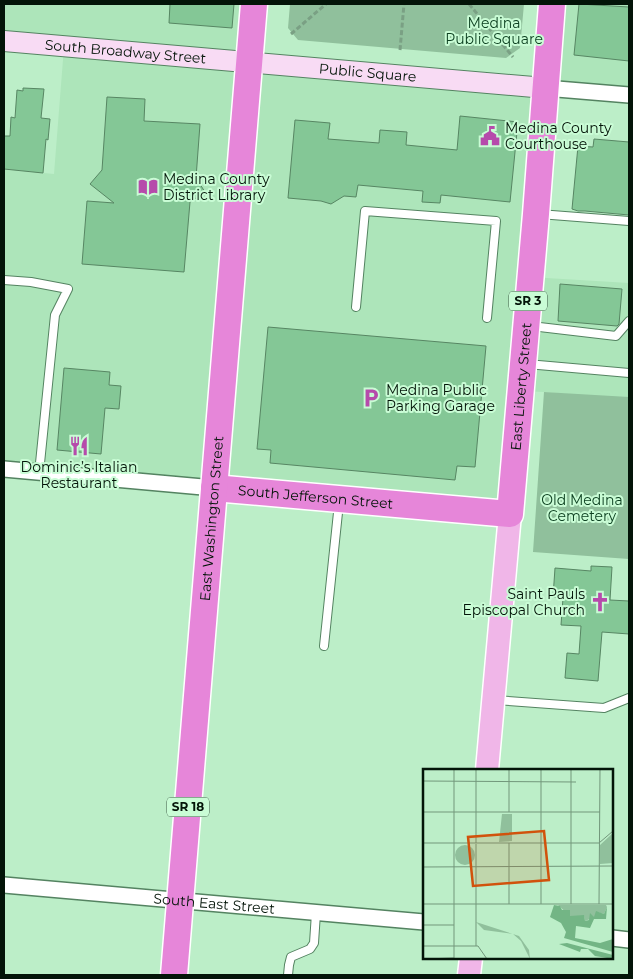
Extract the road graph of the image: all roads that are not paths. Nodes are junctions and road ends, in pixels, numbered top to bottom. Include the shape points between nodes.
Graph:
1 (254, 4) edge
2 (552, 4) edge
3 (4, 41) edge
4 (250, 63) junction
5 (545, 88) junction
6 (629, 96) edge
7 (536, 214) junction
8 (629, 221) edge
9 (4, 280) edge
10 (356, 307) dead end
11 (487, 318) dead end
12 (629, 321) edge
13 (526, 326) junction
14 (523, 364) junction
15 (629, 374) edge
16 (4, 469) edge
17 (39, 472) junction
18 (214, 488) junction
19 (340, 499) junction
20 (510, 514) junction
21 (324, 646) dead end
22 (629, 698) edge
23 (493, 700) junction
24 (487, 769) edge
25 (4, 885) edge
26 (180, 901) junction
27 (316, 913) junction
28 (423, 922) edge
29 (613, 938) edge
30 (629, 940) edge
31 (471, 959) edge
32 (174, 975) edge
33 (288, 975) edge
34 (469, 975) edge

1 - 4 highway
2 - 5 highway, East Liberty Street / SR 3
3 - 4 main road, South Broadway Street
4 - 5 main road, Public Square
4 - 18 highway, East Washington Street
5 - 6 street
5 - 7 highway, East Liberty Street / SR 3
7 - 8 lane
7 - 13 highway, East Liberty Street / SR 3
9 - 17 lane via 68,289 55,315
10 - 11 lane via 366,212 496,221
12 - 13 lane via 616,336
13 - 14 highway, East Liberty Street / SR 3
14 - 15 lane
14 - 20 highway, East Liberty Street / SR 3
16 - 17 street, South Jefferson Street
17 - 18 street, South Jefferson Street
18 - 19 highway, South Jefferson Street
18 - 26 highway, East Washington Street / SR 18
19 - 20 highway, South Jefferson Street
19 - 21 lane
20 - 23 main road, East Liberty Street / SR 3
22 - 23 lane via 604,708
23 - 24 main road, East Liberty Street / SR 3
25 - 26 street, South East Street
26 - 27 street, South East Street
26 - 32 highway, East Washington Street / SR 18
27 - 28 street, South East Street
27 - 33 lane via 314,943 310,949 291,957
29 - 30 street
31 - 34 main road

